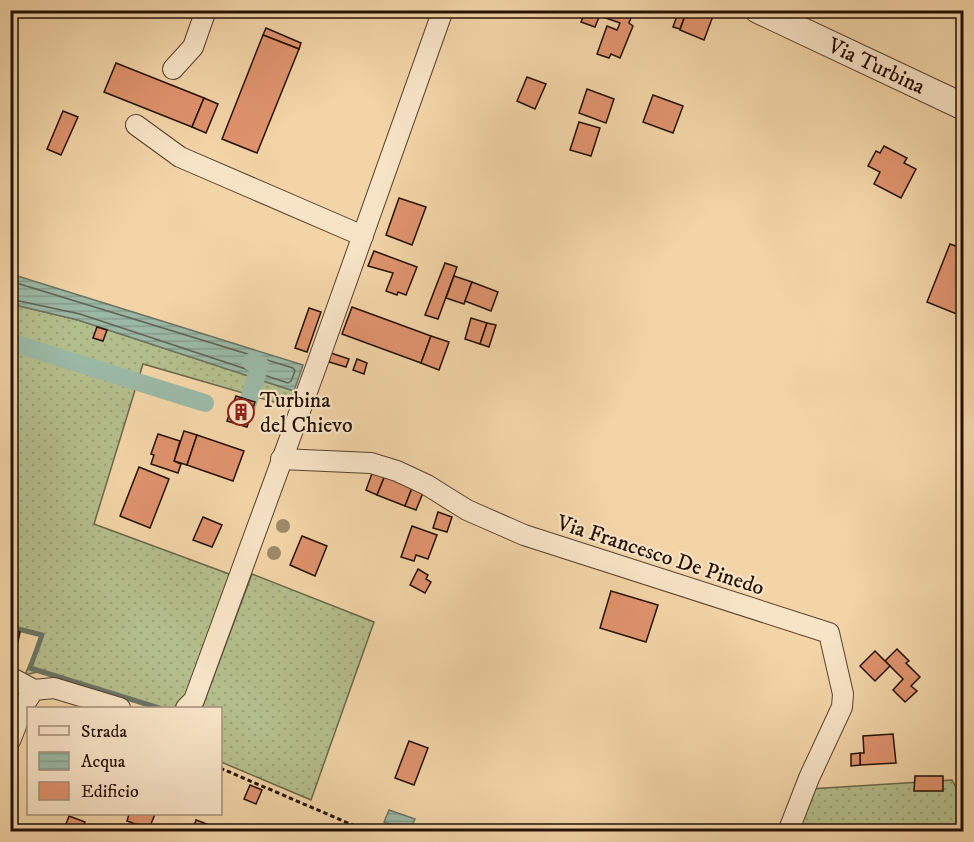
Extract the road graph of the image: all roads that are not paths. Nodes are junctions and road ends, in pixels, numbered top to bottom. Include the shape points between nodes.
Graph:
1 (206, 10) edge
2 (443, 10) edge
3 (758, 10) edge
4 (173, 69) dead end
5 (963, 106) edge
6 (136, 125) dead end
7 (363, 236) junction
8 (281, 459) junction
9 (10, 677) edge
10 (34, 690) junction
11 (117, 707) edge
12 (187, 707) edge
13 (10, 741) edge
14 (788, 831) edge

1 - 4 street via 193,47
2 - 7 street
3 - 5 street, Via Turbina
6 - 7 street via 180,157
7 - 8 street
8 - 12 street via 194,700
8 - 14 street, Via Francesco De Pinedo via 372,463 427,485 467,510 524,535 829,633 843,707
9 - 10 street
10 - 11 street via 54,688
10 - 13 street

